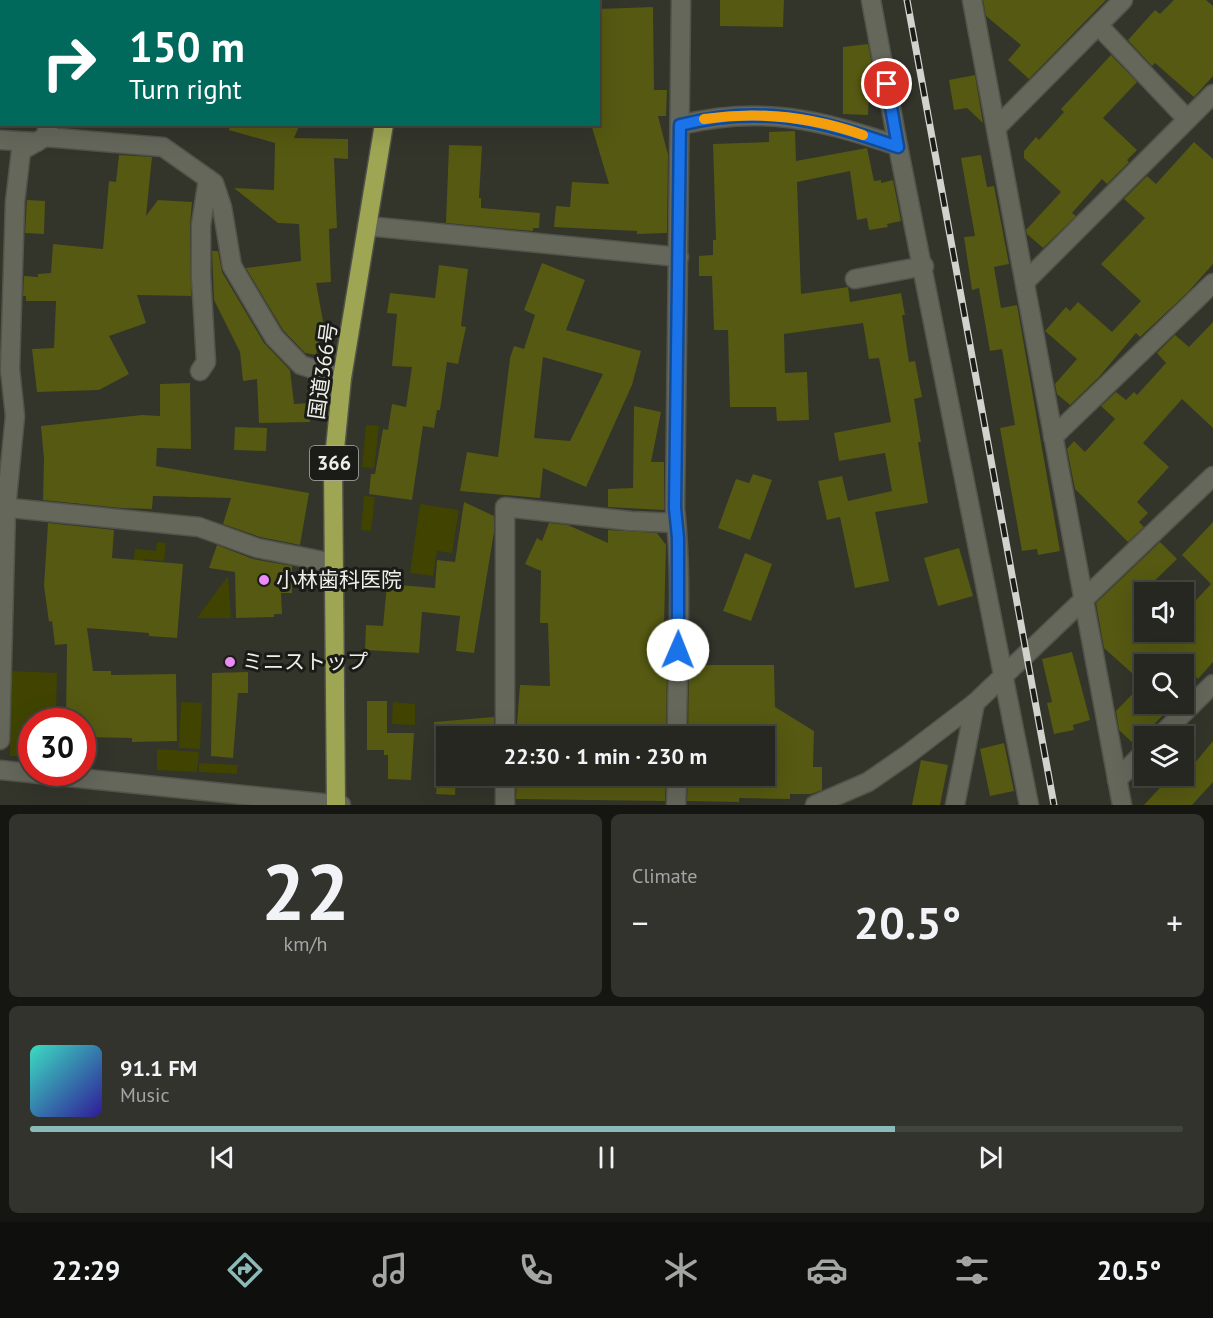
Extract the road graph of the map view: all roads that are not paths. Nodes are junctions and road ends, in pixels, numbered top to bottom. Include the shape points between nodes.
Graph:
1 (681, 0) edge
2 (871, 0) edge
3 (972, 0) edge
4 (1123, 0) edge
5 (1098, 26) junction
6 (1213, 94) edge
7 (1187, 119) junction
8 (680, 125) junction
9 (384, 126) edge
10 (997, 127) junction
11 (44, 134) edge
12 (0, 140) edge
13 (898, 147) junction
14 (208, 179) junction
15 (367, 226) junction
16 (679, 257) junction
17 (924, 266) junction
18 (855, 279) dead end
19 (1025, 282) junction
20 (1213, 283) edge
21 (200, 371) dead end
22 (342, 378) junction
23 (1053, 437) junction
24 (1213, 476) edge
25 (3, 507) edge
26 (676, 523) junction
27 (333, 563) junction
28 (1083, 601) junction
29 (1004, 675) junction
30 (1213, 684) edge
31 (975, 703) junction
32 (505, 726) edge
33 (677, 726) edge
34 (1170, 726) edge
35 (0, 740) edge
36 (1134, 762) edge
37 (0, 770) edge
38 (1117, 780) junction
39 (505, 786) edge
40 (676, 786) edge
41 (336, 805) edge
42 (341, 805) edge
43 (505, 805) edge
44 (676, 805) edge
45 (815, 805) edge
46 (955, 805) edge
47 (1029, 805) edge
48 (1122, 805) edge

1 - 8 street
2 - 13 street
3 - 10 street
4 - 5 street
5 - 7 street
5 - 10 street
6 - 7 street
7 - 19 street
8 - 13 street via 733,116 788,117 842,127
8 - 16 street
9 - 15 highway, 国道366号 / 366
10 - 19 street
11 - 12 street
11 - 14 street via 163,147
11 - 25 street via 21,151 15,202 10,369 15,416
13 - 17 street
14 - 21 street via 201,225 206,362
14 - 22 street via 214,183 222,207 232,266 274,337 301,365
15 - 16 street
15 - 22 highway, 国道366号 / 366
16 - 26 street
17 - 18 street
17 - 29 street
19 - 23 street
20 - 23 street
22 - 27 highway, 国道366号 / 366 via 333,469
23 - 28 street
24 - 28 street
25 - 27 street via 199,527 257,548
25 - 35 street
26 - 32 street via 505,507
26 - 33 street
27 - 41 highway, 国道366号 / 366
28 - 29 street
28 - 38 street
29 - 31 street
29 - 47 street
30 - 34 street
31 - 45 street via 868,782
31 - 46 street
36 - 38 street
37 - 41 street
38 - 48 street
39 - 43 street
40 - 44 street
41 - 42 street

